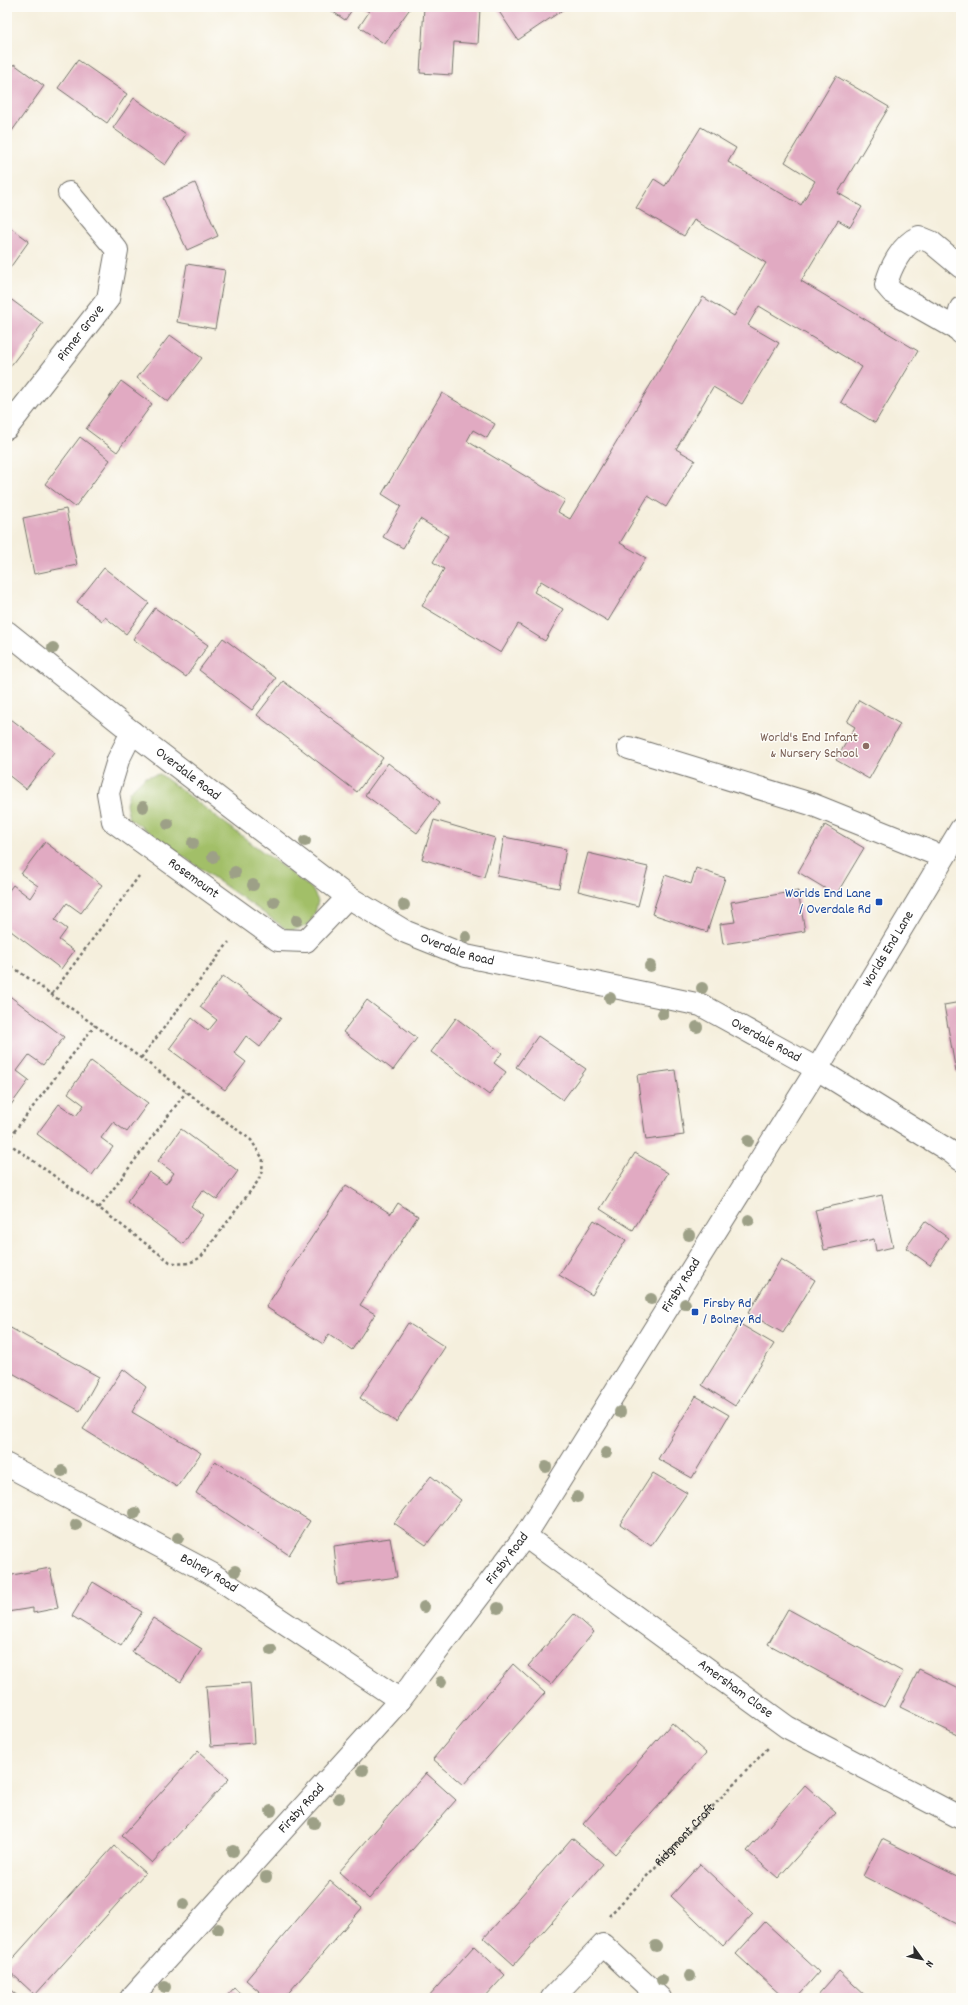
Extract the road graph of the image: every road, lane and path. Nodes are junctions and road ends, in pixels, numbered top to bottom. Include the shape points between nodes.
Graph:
1 (69, 193) dead end
2 (961, 266) edge
3 (961, 308) edge
4 (960, 332) edge
5 (7, 428) edge
6 (7, 632) edge
7 (132, 732) junction
8 (629, 748) dead end
9 (961, 829) edge
10 (157, 853) junction
11 (943, 857) junction
12 (348, 897) junction
13 (247, 917) junction
14 (7, 963) edge
15 (52, 994) junction
16 (95, 1025) junction
17 (141, 1058) junction
18 (818, 1069) junction
19 (186, 1092) junction
20 (7, 1142) edge
21 (961, 1160) edge
22 (99, 1208) junction
23 (7, 1464) edge
24 (525, 1536) junction
25 (400, 1700) junction
26 (787, 1727) junction
27 (961, 1818) edge
28 (603, 1945) junction
29 (131, 1998) edge
30 (552, 1998) edge
31 (660, 1998) edge

1 - 5 street, Pinner Grove via 117,250 108,299
2 - 4 street via 931,242 919,237 899,256 889,271 886,285 892,292
3 - 4 street via 957,322
6 - 7 street, Overdale Road
7 - 10 street, Rosemount via 118,760 108,793 113,821
7 - 12 street, Overdale Road
8 - 11 street via 811,804
9 - 11 street, Worlds End Lane
10 - 13 street, Rosemount
10 - 15 path
11 - 18 street, Worlds End Lane
12 - 13 street, Rosemount via 306,941 278,940
12 - 18 street, Overdale Road via 406,932 466,956 701,1005
13 - 17 path
14 - 15 path
15 - 16 path
16 - 17 path
16 - 20 path
17 - 19 path
18 - 21 street, Overdale Road
18 - 24 street, Firsby Road
19 - 22 path
19 - 22 path via 251,1140 263,1160 258,1181 206,1251 191,1264 170,1262
20 - 22 path
23 - 25 street, Bolney Road via 212,1574
24 - 25 street, Firsby Road
24 - 26 street, Amersham Close
25 - 29 street, Firsby Road
26 - 27 street, Amersham Close
26 - 28 path, Ridgmont Croft via 594,1932
28 - 30 street
28 - 31 street

